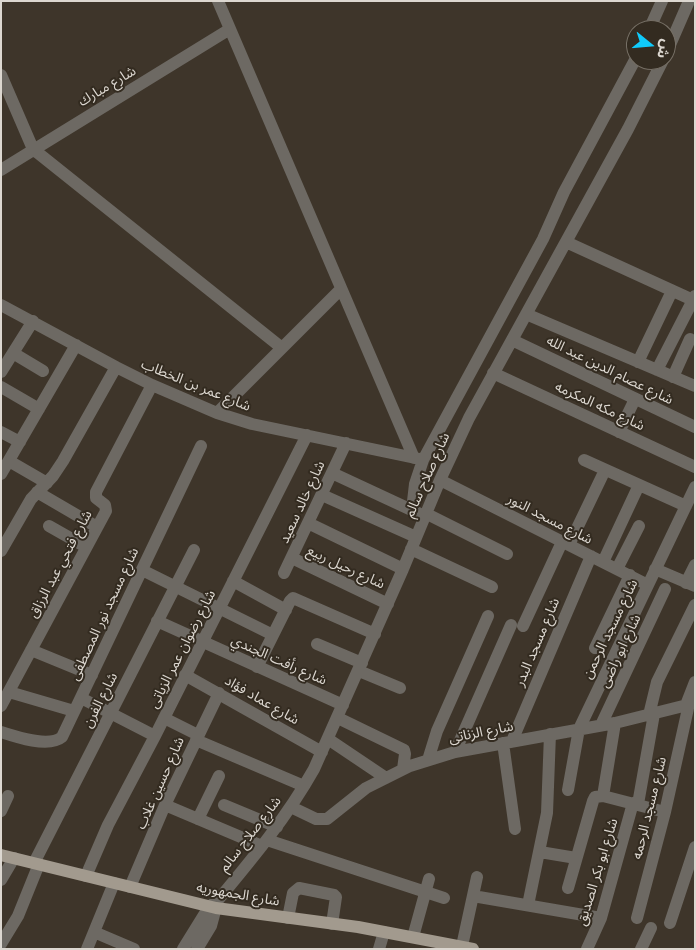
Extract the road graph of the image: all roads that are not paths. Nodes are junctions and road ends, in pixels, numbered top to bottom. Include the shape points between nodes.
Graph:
1 (218, 1) edge
2 (662, 1) edge
3 (689, 1) edge
4 (653, 20) edge
5 (230, 29) junction
6 (676, 31) edge
7 (630, 70) edge
8 (658, 70) edge
9 (1, 76) edge
10 (33, 149) junction
11 (1, 170) edge
12 (566, 242) junction
13 (341, 289) junction
14 (672, 291) junction
15 (694, 299) edge
16 (1, 305) edge
17 (526, 314) junction
18 (33, 322) junction
19 (690, 339) dead end
20 (512, 340) junction
21 (76, 345) junction
22 (282, 348) junction
23 (13, 353) junction
24 (638, 362) junction
25 (3, 367) edge
26 (116, 367) junction
27 (657, 370) junction
28 (43, 371) dead end
29 (494, 373) junction
30 (673, 378) junction
31 (152, 385) junction
32 (695, 386) edge
33 (1, 387) edge
34 (635, 399) junction
35 (39, 409) junction
36 (217, 413) junction
37 (695, 427) edge
38 (1, 432) edge
39 (619, 432) junction
40 (307, 435) junction
41 (20, 442) junction
42 (346, 443) junction
43 (201, 446) dead end
44 (418, 459) junction
45 (584, 460) dead end
46 (9, 461) junction
47 (695, 467) edge
48 (605, 470) junction
49 (332, 473) junction
50 (1, 474) edge
51 (440, 480) junction
52 (47, 483) junction
53 (639, 485) junction
54 (695, 487) edge
55 (37, 492) junction
56 (322, 495) junction
57 (686, 506) junction
58 (412, 510) junction
59 (425, 515) junction
60 (308, 523) junction
61 (48, 526) dead end
62 (639, 526) dead end
63 (97, 527) junction
64 (414, 543) junction
65 (566, 543) junction
66 (86, 547) junction
67 (194, 550) dead end
68 (1, 551) edge
69 (507, 554) dead end
70 (591, 556) junction
71 (292, 558) junction
72 (603, 562) junction
73 (695, 564) edge
74 (403, 569) junction
75 (617, 569) junction
76 (655, 569) junction
77 (142, 570) junction
78 (284, 573) dead end
79 (630, 575) junction
80 (233, 581) junction
81 (691, 584) edge
82 (648, 585) junction
83 (175, 587) junction
84 (492, 587) dead end
85 (665, 589) dead end
86 (289, 604) junction
87 (388, 604) junction
88 (695, 604) edge
89 (219, 609) junction
90 (488, 616) dead end
91 (157, 622) junction
92 (374, 634) junction
93 (273, 635) junction
94 (202, 642) junction
95 (317, 644) dead end
96 (595, 648) dead end
97 (31, 650) junction
98 (258, 667) junction
99 (360, 667) junction
100 (92, 675) junction
101 (186, 675) junction
102 (695, 682) edge
103 (400, 688) dead end
104 (9, 692) junction
105 (219, 692) junction
106 (81, 698) junction
107 (690, 704) edge
108 (343, 705) junction
109 (1, 706) edge
110 (74, 711) junction
111 (110, 713) junction
112 (651, 715) junction
113 (164, 718) junction
114 (338, 718) junction
115 (615, 723) junction
116 (601, 726) junction
117 (579, 729) junction
118 (1, 732) edge
119 (550, 734) junction
120 (155, 736) junction
121 (197, 738) junction
122 (328, 739) junction
123 (507, 742) junction
124 (322, 752) junction
125 (455, 752) junction
126 (428, 760) junction
127 (403, 769) junction
128 (218, 776) dead end
129 (386, 778) junction
130 (304, 786) junction
131 (568, 790) dead end
132 (8, 796) dead end
133 (603, 796) junction
134 (635, 804) junction
135 (224, 805) dead end
136 (165, 806) junction
137 (291, 808) junction
138 (1, 811) edge
139 (665, 812) junction
140 (198, 819) junction
141 (277, 827) junction
142 (515, 829) dead end
143 (264, 843) junction
144 (695, 847) edge
145 (540, 852) junction
146 (8, 857) edge
147 (576, 858) junction
148 (36, 864) junction
149 (86, 876) junction
150 (477, 877) dead end
151 (429, 879) dead end
152 (1, 880) edge
153 (114, 883) junction
154 (130, 887) junction
155 (568, 888) dead end
156 (426, 892) junction
157 (473, 896) junction
158 (444, 898) dead end
159 (214, 905) junction
160 (528, 905) junction
161 (288, 918) junction
162 (601, 918) junction
163 (637, 918) dead end
164 (670, 923) dead end
165 (332, 924) junction
166 (651, 928) dead end
167 (94, 932) junction
168 (384, 932) junction
169 (413, 937) junction
170 (1, 944) edge
171 (446, 946) edge
172 (469, 948) edge
173 (87, 949) edge
174 (134, 949) edge
175 (183, 949) edge
176 (197, 949) edge
177 (379, 949) edge
178 (587, 949) edge
179 (641, 949) edge

1 - 5 street
2 - 4 street
3 - 6 street
5 - 10 street, شارع مبارك
5 - 13 street
7 - 44 street via 564,192 543,239
8 - 12 street, شارع صلاح سالم
9 - 10 street
10 - 11 street, شارع مبارك
10 - 22 street
12 - 14 street
12 - 17 street, شارع صلاح سالم
13 - 22 street
13 - 44 street
14 - 15 street
14 - 24 street
15 - 27 street
16 - 18 street, شارع عمر بن الخطاب
17 - 20 street, شارع صلاح سالم
17 - 24 street
18 - 21 street, شارع عمر بن الخطاب
18 - 23 street
19 - 30 street
20 - 29 street, شارع صلاح سالم
20 - 34 street, شارع عصام الدين عبد الله
21 - 26 street, شارع عمر بن الخطاب
21 - 35 street
22 - 36 street
23 - 25 street
23 - 28 street
24 - 27 street
26 - 31 street, شارع عمر بن الخطاب
26 - 52 street via 63,461
27 - 30 street
29 - 39 street, شارع مكه المكرمه
29 - 51 street, شارع صلاح سالم
30 - 32 street
31 - 36 street, شارع عمر بن الخطاب
31 - 63 street, شارع فتحي عبد الرزاق via 96,492 96,498 104,503 106,509
33 - 35 street
34 - 37 street, شارع عصام الدين عبد الله
34 - 39 street
35 - 41 street
36 - 40 street, شارع عمر بن الخطاب
38 - 41 street
39 - 47 street, شارع مكه المكرمه
40 - 42 street, شارع عمر بن الخطاب
40 - 80 street, شارع رضوان عمر الزياتى
41 - 46 street
42 - 44 street, شارع عمر بن الخطاب
42 - 49 street, شارع خالد سعيد
43 - 77 street, شارع مسجد نور المصطفى
44 - 58 street
45 - 48 street
46 - 50 street
46 - 52 street
48 - 53 street
48 - 65 street
49 - 56 street, شارع خالد سعيد
49 - 58 street
51 - 59 street, شارع صلاح سالم
51 - 65 street, شارع مسجد النور
52 - 55 street
53 - 57 street
53 - 72 street
54 - 57 street, شارع مسجد الرحمن
55 - 63 street
55 - 68 street
56 - 60 street, شارع خالد سعيد
56 - 64 street
57 - 76 street, شارع مسجد الرحمن
58 - 59 street
59 - 64 street, شارع صلاح سالم
59 - 69 street
60 - 71 street, شارع خالد سعيد
60 - 74 street
61 - 66 street
62 - 75 street
63 - 66 street, شارع فتحي عبد الرزاق
64 - 74 street, شارع صلاح سالم
64 - 84 street
65 - 70 street, شارع مسجد النور
65 - 125 street via 517,625
66 - 97 street, شارع فتحي عبد الرزاق
67 - 83 street, شارع الفرن
70 - 72 street, شارع مسجد النور
70 - 123 street, شارع مسجد البدر
71 - 78 street, شارع خالد سعيد
71 - 87 street, شارع رحيل ربيع
72 - 75 street, شارع مسجد النور
73 - 81 street
74 - 87 street, شارع صلاح سالم
75 - 79 street, شارع مسجد النور
76 - 81 street
76 - 82 street, شارع مسجد الرحمن
77 - 83 street
77 - 100 street, شارع مسجد نور المصطفى
79 - 82 street, شارع مسجد النور
79 - 96 street
80 - 86 street
80 - 89 street, شارع رضوان عمر الزياتى
82 - 117 street, شارع مسجد الرحمن
83 - 89 street
83 - 91 street, شارع الفرن
85 - 116 street, شارع ابو راضى
86 - 92 street via 296,599
86 - 93 street
87 - 92 street, شارع صلاح سالم
88 - 112 street, شارع ابو بكر الصديق via 657,682
89 - 93 street
89 - 94 street, شارع رضوان عمر الزياتى
90 - 126 street
91 - 94 street, شارع رأفت الجندي
91 - 111 street, شارع الفرن
92 - 99 street, شارع صلاح سالم
93 - 98 street
94 - 98 street, شارع رأفت الجندي
94 - 101 street, شارع رضوان عمر الزياتى
95 - 99 street
97 - 100 street
97 - 104 street, شارع فتحي عبد الرزاق
98 - 108 street, شارع رأفت الجندي
99 - 103 street
99 - 108 street, شارع صلاح سالم
100 - 106 street, شارع مسجد نور المصطفى
101 - 105 street, شارع عماد فؤاد
101 - 113 street, شارع رضوان عمر الزياتى
102 - 107 street, شارع مسجد الرحمه
104 - 109 street, شارع فتحي عبد الرزاق
104 - 110 street
105 - 121 street, شارع حسين غلاب
105 - 124 street, شارع عماد فؤاد
106 - 110 street, شارع مسجد نور المصطفى
106 - 111 street
107 - 112 street, شارع الزناتى
107 - 139 street, شارع مسجد الرحمه
108 - 114 street, شارع صلاح سالم
110 - 118 street, شارع مسجد نور المصطفى via 62,737 55,741 32,740
111 - 120 street
111 - 148 street, شارع الفرن
112 - 115 street, شارع الزناتى
112 - 134 street, شارع ابو بكر الصديق
113 - 120 street, شارع رضوان عمر الزياتى
113 - 121 street
114 - 122 street, شارع صلاح سالم
114 - 127 street via 404,750
115 - 116 street, شارع الزناتى
115 - 133 street
116 - 117 street, شارع الزناتى
117 - 119 street, شارع الزناتى
117 - 131 street, شارع مسجد الرحمن
119 - 123 street, شارع الزناتى
119 - 145 street via 547,813
120 - 149 street, شارع رضوان عمر الزياتى via 108,825
121 - 130 street
121 - 136 street, شارع حسين غلاب
122 - 124 street, شارع صلاح سالم
122 - 129 street
123 - 125 street, شارع الزناتى
123 - 142 street
124 - 130 street, شارع صلاح سالم
125 - 126 street, شارع الزناتى
126 - 127 street, شارع الزناتى
127 - 129 street, شارع الزناتى
128 - 140 street
129 - 137 street, شارع الزناتى via 366,788 327,819
130 - 137 street, شارع صلاح سالم
132 - 138 street
133 - 134 street
133 - 147 street via 593,801
134 - 139 street
134 - 162 street, شارع ابو بكر الصديق
135 - 141 street
136 - 140 street
136 - 154 street, شارع حسين غلاب
137 - 141 street, شارع صلاح سالم
139 - 163 street, شارع مسجد الرحمه
140 - 143 street
141 - 143 street, شارع صلاح سالم
143 - 156 street
143 - 159 street, شارع صلاح سالم
144 - 164 street
145 - 147 street
145 - 160 street
146 - 148 main road, شارع الجمهوريه
146 - 152 street
147 - 155 street
148 - 149 main road, شارع الجمهوريه
148 - 170 street, شارع الفرن via 18,916
149 - 153 main road, شارع الجمهوريه
150 - 157 street
151 - 156 street
153 - 154 main road, شارع الجمهوريه
153 - 167 street
154 - 159 main road, شارع الجمهوريه
156 - 158 street
156 - 169 street
157 - 160 street
157 - 172 street
159 - 161 main road, شارع الجمهوريه
159 - 175 street
159 - 176 street via 211,926
160 - 162 street
161 - 165 main road, شارع الجمهوريه
161 - 165 street via 293,893 299,888 336,897
162 - 178 street, شارع ابو بكر الصديق
165 - 168 main road, شارع الجمهوريه
166 - 179 street
167 - 173 street
167 - 174 street
168 - 169 main road, شارع الجمهوريه
168 - 177 street
169 - 171 main road, شارع الجمهوريه
171 - 172 main road, شارع الجمهوريه

